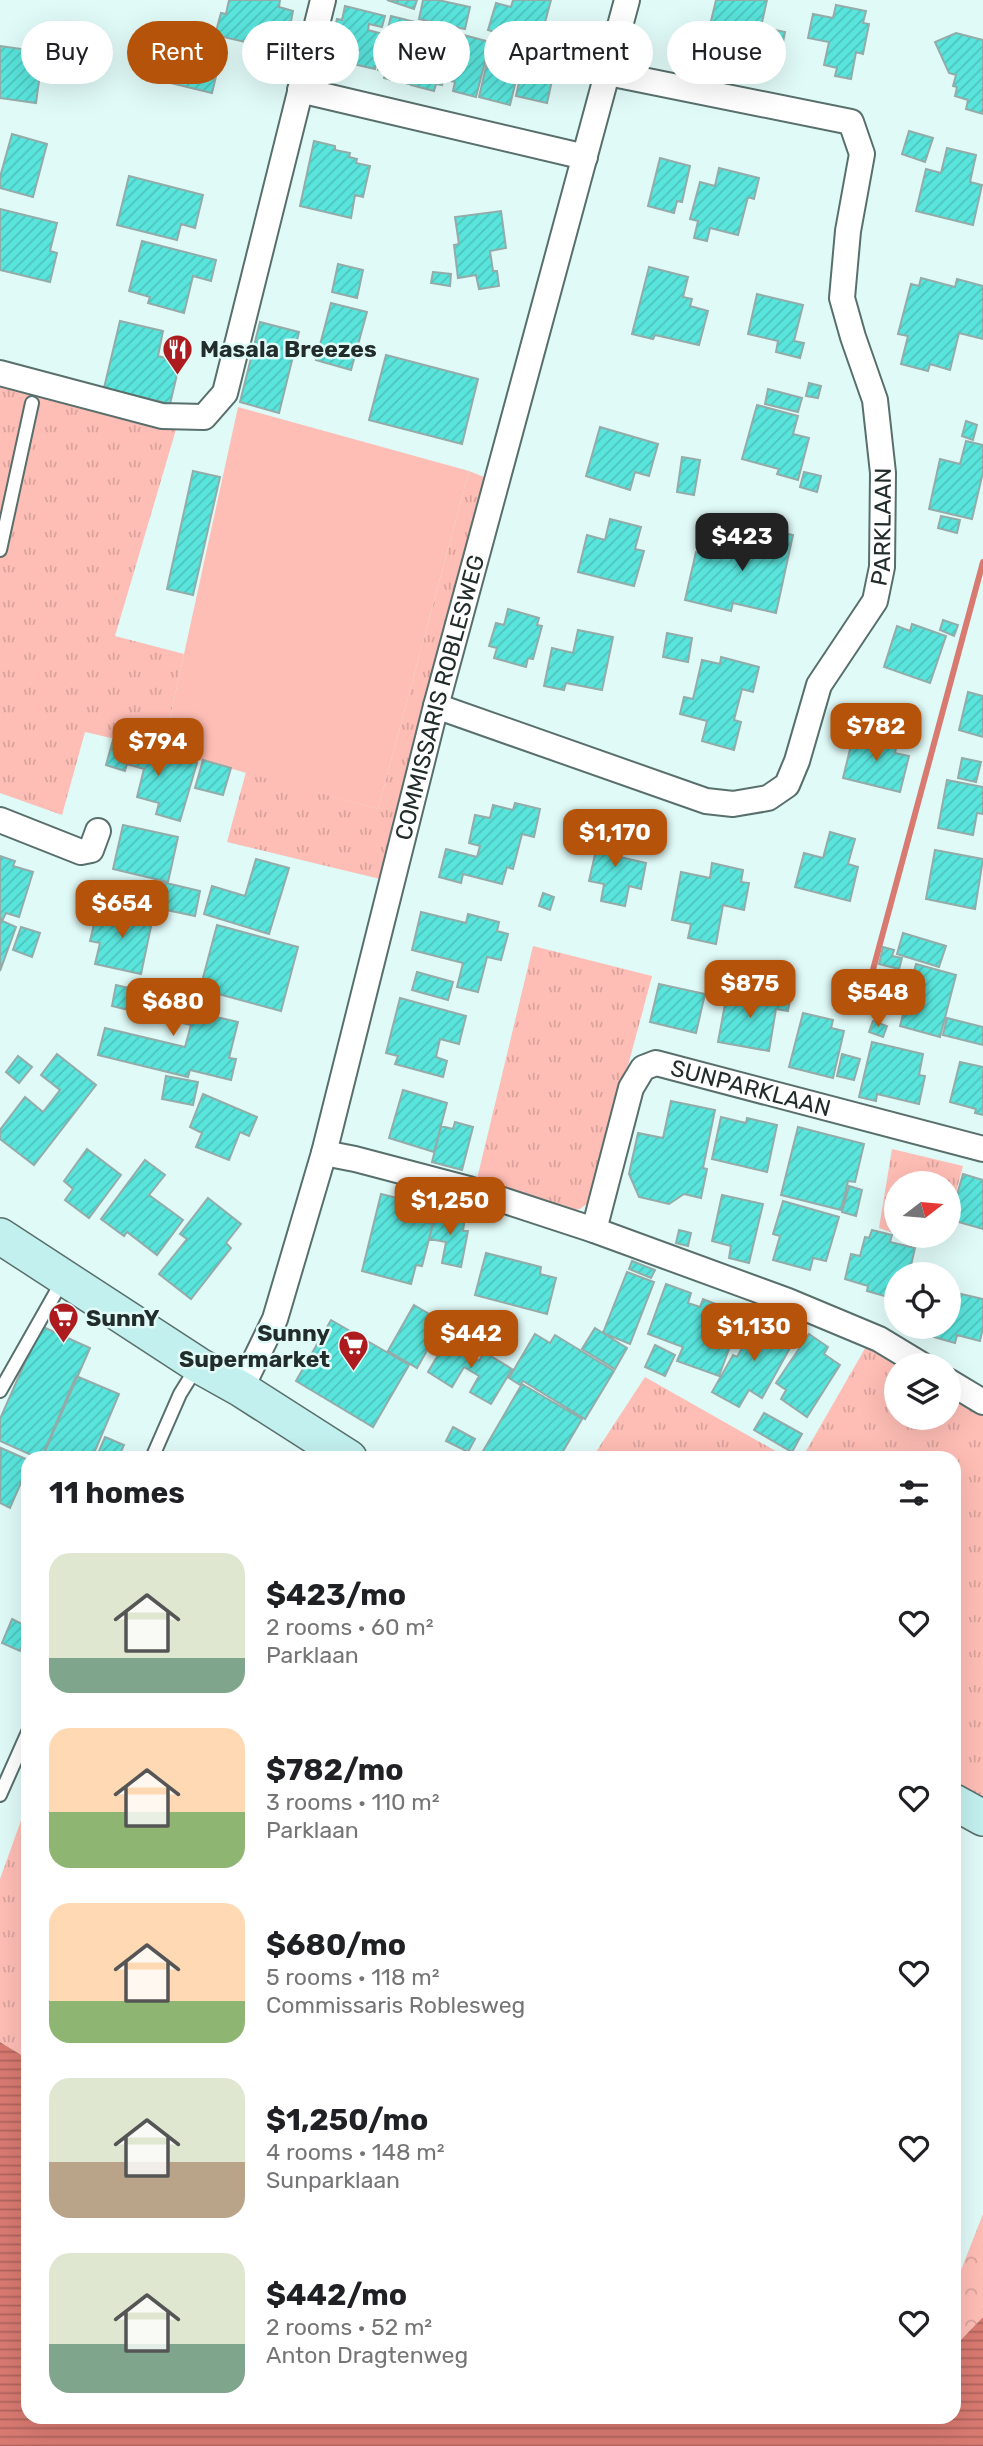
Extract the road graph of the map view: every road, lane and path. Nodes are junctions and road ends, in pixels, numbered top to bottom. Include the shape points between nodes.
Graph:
1 (323, 0) edge
2 (626, 0) edge
3 (621, 21) edge
4 (653, 82) edge
5 (605, 84) edge
6 (300, 90) junction
7 (585, 157) junction
8 (0, 373) edge
9 (32, 403) dead end
10 (0, 550) edge
11 (436, 706) junction
12 (0, 820) edge
13 (97, 831) dead end
14 (983, 1149) edge
15 (324, 1153) junction
16 (594, 1230) junction
17 (3, 1245) edge
18 (64, 1278) junction
19 (902, 1353) edge
20 (198, 1365) junction
21 (242, 1389) junction
22 (961, 1389) edge
23 (0, 1391) edge
24 (983, 1402) edge
25 (155, 1451) edge
26 (335, 1451) edge
27 (21, 1748) edge
28 (0, 1795) edge
29 (961, 1806) edge
30 (983, 1818) edge

1 - 6 street
2 - 3 street, COMMISSARIS ROBLESWEG
4 - 11 street, PARKLAAN via 851,122 862,154 842,298 875,400 883,474 882,567 875,601 819,685 787,785 768,798 733,804 706,801
5 - 7 street, COMMISSARIS ROBLESWEG
6 - 7 street
6 - 8 street via 225,393 204,417 162,416
7 - 11 street, COMMISSARIS ROBLESWEG
9 - 10 lane
11 - 15 street, COMMISSARIS ROBLESWEG
12 - 13 street via 81,852 91,850
14 - 16 street, SUNPARKLAAN via 656,1063 643,1068 631,1088
15 - 16 street via 470,1189
15 - 21 street, COMMISSARIS ROBLESWEG via 275,1319
16 - 19 street via 789,1301
17 - 18 main road
18 - 20 main road
18 - 23 lane
20 - 21 main road
20 - 25 lane
21 - 26 main road
22 - 24 street
27 - 28 lane
29 - 30 main road

